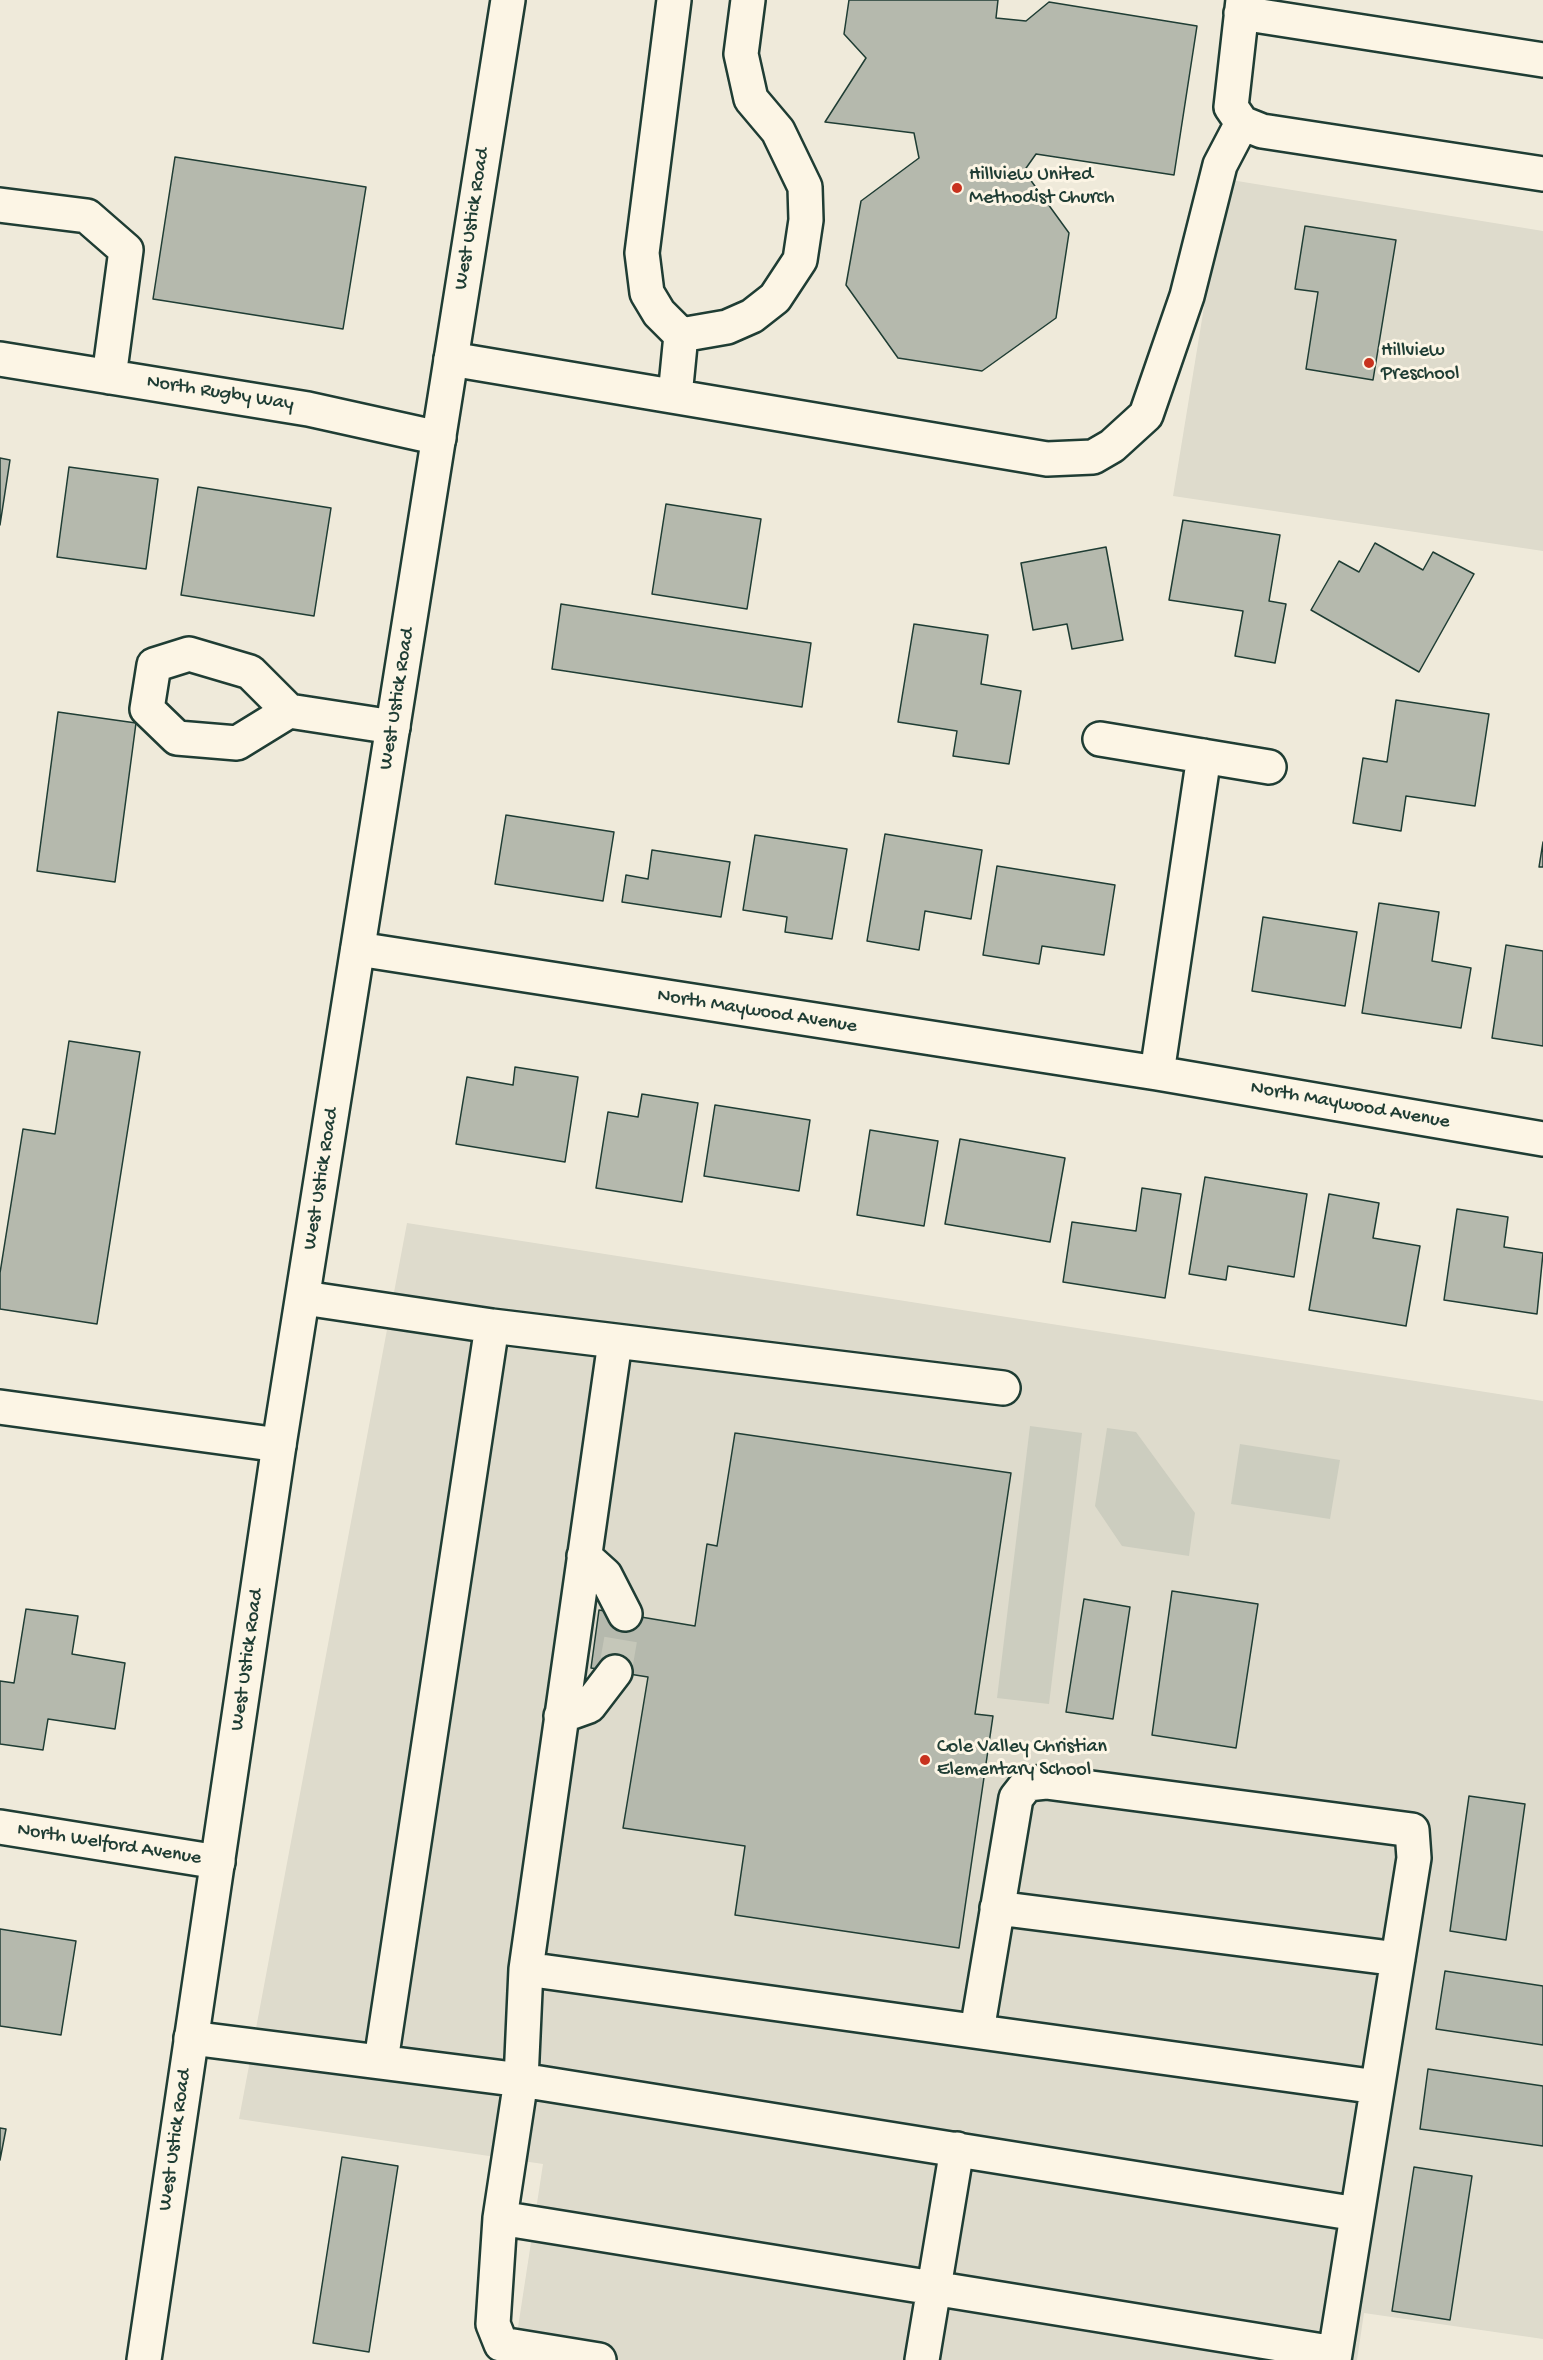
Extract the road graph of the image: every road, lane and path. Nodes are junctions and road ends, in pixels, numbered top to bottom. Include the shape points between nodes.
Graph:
1 (508, 0) edge
2 (674, 0) edge
3 (748, 0) edge
4 (1242, 7) edge
5 (1543, 60) edge
6 (1242, 123) junction
7 (1543, 174) edge
8 (0, 205) edge
9 (681, 335) junction
10 (0, 359) edge
11 (451, 360) junction
12 (109, 376) junction
13 (675, 396) junction
14 (439, 438) junction
15 (289, 711) dead end
16 (393, 727) junction
17 (1100, 739) dead end
18 (1204, 756) junction
19 (1269, 768) dead end
20 (358, 949) junction
21 (1156, 1073) junction
22 (1543, 1139) edge
23 (304, 1298) junction
24 (492, 1326) junction
25 (615, 1342) junction
26 (1004, 1388) dead end
27 (0, 1407) edge
28 (279, 1445) junction
29 (585, 1556) junction
30 (624, 1614) tunnel mouth
31 (615, 1672) tunnel mouth
32 (561, 1716) junction
33 (0, 1827) edge
34 (218, 1862) junction
35 (997, 1908) junction
36 (1398, 1959) junction
37 (526, 1969) junction
38 (977, 2031) junction
39 (191, 2038) junction
40 (381, 2061) junction
41 (521, 2080) junction
42 (1377, 2087) junction
43 (957, 2149) junction
44 (1357, 2214) junction
45 (500, 2218) junction
46 (934, 2288) junction
47 (1334, 2356) edge
48 (144, 2360) edge
49 (599, 2360) edge
50 (922, 2360) edge

1 - 11 main road, West Ustick Road
2 - 9 main road via 642,253 647,293 659,313
3 - 9 main road via 741,54 751,99 778,131 805,187 806,220 800,260 775,298 752,316 727,327
4 - 5 main road
4 - 6 main road via 1231,107
6 - 7 main road via 1262,131
6 - 13 main road via 1220,165 1187,296 1146,415 1113,446 1093,457 1047,459
8 - 12 main road via 87,216 126,250
9 - 13 main road
10 - 12 main road, North Rugby Way
11 - 13 main road
11 - 14 main road, West Ustick Road
12 - 14 main road, North Rugby Way via 308,408
14 - 16 main road, West Ustick Road
15 - 16 main road
16 - 20 main road, West Ustick Road
17 - 18 main road
18 - 19 main road
18 - 21 main road
20 - 21 main road, North Maywood Avenue
20 - 23 main road, West Ustick Road
21 - 22 main road, North Maywood Avenue
23 - 24 main road
23 - 28 main road, West Ustick Road
24 - 25 main road
24 - 40 main road
25 - 26 main road
25 - 29 main road
27 - 28 main road
28 - 34 main road, West Ustick Road
29 - 30 main road via 605,1575
29 - 32 main road
31 - 32 main road via 590,1706
32 - 37 main road
33 - 34 main road, North Welford Avenue
34 - 39 main road, West Ustick Road
35 - 36 main road
35 - 36 main road via 1016,1798 1027,1784 1046,1782 1412,1830 1414,1858
35 - 38 main road
36 - 42 main road
37 - 38 main road
37 - 41 main road
38 - 42 main road
39 - 40 main road
39 - 48 main road, West Ustick Road
40 - 41 main road
41 - 43 main road
41 - 45 main road
42 - 44 main road
43 - 44 main road
43 - 46 main road
44 - 47 main road
45 - 46 main road
45 - 49 main road via 493,2324 501,2344
46 - 47 main road
46 - 50 main road

